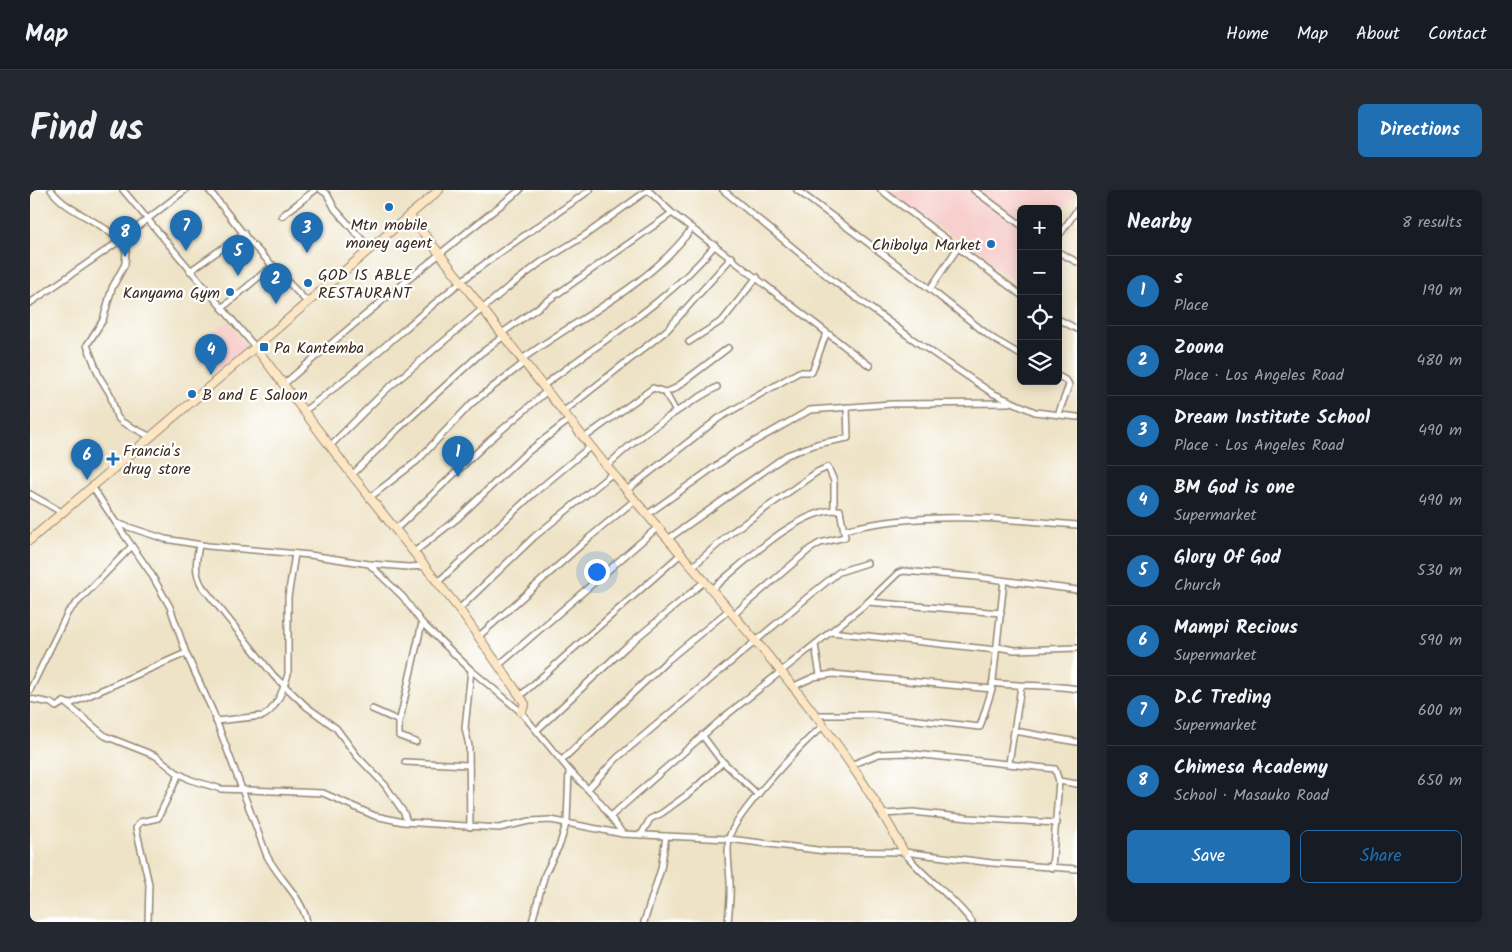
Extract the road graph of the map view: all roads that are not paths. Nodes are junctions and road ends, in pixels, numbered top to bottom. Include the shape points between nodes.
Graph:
1 (50, 190) edge
2 (123, 190) edge
3 (185, 190) edge
4 (209, 190) edge
5 (315, 190) edge
6 (321, 190) edge
7 (439, 190) edge
8 (520, 190) edge
9 (590, 190) edge
10 (648, 190) edge
11 (723, 190) edge
12 (797, 190) edge
13 (881, 190) edge
14 (974, 190) edge
15 (1077, 210) edge
16 (672, 213) junction
17 (409, 215) junction
18 (282, 216) dead end
19 (148, 219) junction
20 (1017, 222) edge
21 (692, 228) junction
22 (1062, 231) edge
23 (244, 233) junction
24 (118, 242) junction
25 (716, 245) junction
26 (370, 249) junction
27 (957, 249) junction
28 (439, 253) junction
29 (1062, 254) edge
30 (732, 257) junction
31 (1077, 262) edge
32 (273, 264) junction
33 (190, 271) junction
34 (757, 277) junction
35 (462, 281) junction
36 (930, 289) junction
37 (1017, 290) edge
38 (30, 303) edge
39 (308, 303) junction
40 (222, 308) junction
41 (482, 308) junction
42 (1062, 321) edge
43 (1077, 329) edge
44 (503, 334) junction
45 (826, 334) junction
46 (689, 342) dead end
47 (256, 348) junction
48 (728, 348) dead end
49 (1017, 353) edge
50 (523, 361) junction
51 (870, 366) dead end
52 (1062, 378) edge
53 (284, 384) junction
54 (717, 387) dead end
55 (545, 389) junction
56 (665, 392) junction
57 (1012, 403) junction
58 (847, 406) junction
59 (304, 411) junction
60 (564, 412) junction
61 (676, 412) junction
62 (1058, 415) junction
63 (1077, 417) edge
64 (569, 420) junction
65 (152, 438) junction
66 (584, 438) junction
67 (330, 446) junction
68 (591, 446) junction
69 (607, 466) junction
70 (613, 473) junction
71 (352, 475) junction
72 (93, 488) junction
73 (627, 490) junction
74 (30, 494) edge
75 (370, 498) junction
76 (635, 500) junction
77 (834, 510) junction
78 (62, 513) junction
79 (648, 514) junction
80 (116, 523) junction
81 (1077, 526) edge
82 (658, 527) junction
83 (395, 530) junction
84 (844, 530) junction
85 (668, 539) junction
86 (30, 540) edge
87 (199, 545) junction
88 (131, 547) junction
89 (413, 553) junction
90 (295, 554) junction
91 (681, 554) junction
92 (867, 563) dead end
93 (369, 564) junction
94 (425, 566) junction
95 (692, 567) junction
96 (705, 581) junction
97 (1004, 581) junction
98 (438, 582) junction
99 (712, 590) junction
100 (1077, 590) edge
101 (868, 602) junction
102 (459, 610) junction
103 (731, 612) junction
104 (1001, 613) junction
105 (422, 623) junction
106 (831, 632) junction
107 (478, 637) junction
108 (754, 641) junction
109 (815, 645) junction
110 (1077, 648) edge
111 (996, 649) junction
112 (186, 653) junction
113 (499, 665) junction
114 (471, 670) junction
115 (781, 672) junction
116 (820, 675) junction
117 (285, 686) junction
118 (992, 686) junction
119 (792, 687) junction
120 (1021, 687) junction
121 (1077, 689) edge
122 (30, 690) edge
123 (520, 696) junction
124 (30, 699) edge
125 (64, 702) junction
126 (372, 710) dead end
127 (521, 712) junction
128 (814, 715) junction
129 (399, 720) junction
130 (216, 721) junction
131 (822, 726) junction
132 (537, 730) junction
133 (1015, 731) junction
134 (702, 735) junction
135 (416, 742) dead end
136 (1077, 742) edge
137 (562, 760) junction
138 (405, 762) dead end
139 (723, 762) junction
140 (1009, 763) junction
141 (853, 764) junction
142 (469, 765) junction
143 (569, 770) junction
144 (179, 774) junction
145 (1059, 781) junction
146 (1077, 784) edge
147 (588, 789) junction
148 (243, 790) junction
149 (758, 795) junction
150 (884, 814) junction
151 (611, 816) junction
152 (567, 821) junction
153 (407, 822) junction
154 (1056, 823) junction
155 (470, 827) junction
156 (624, 834) junction
157 (640, 835) junction
158 (666, 836) junction
159 (729, 839) junction
160 (904, 852) junction
161 (1052, 868) junction
162 (1077, 869) edge
163 (148, 922) edge
164 (307, 922) edge
165 (532, 922) edge
166 (644, 922) edge
167 (728, 922) edge
168 (972, 922) edge

1 - 24 street
2 - 19 street
3 - 19 street
4 - 23 street
5 - 18 street
6 - 26 street
7 - 17 street
8 - 28 street
9 - 35 street
10 - 16 street
10 - 41 street via 540,263
11 - 57 street via 911,338 992,394
12 - 36 street
13 - 27 street
14 - 20 street
15 - 22 street
16 - 21 street
16 - 44 street
17 - 26 street
17 - 28 street
19 - 24 street
19 - 33 street
21 - 25 street
21 - 50 street via 664,261
23 - 32 street
23 - 33 street
24 - 38 street
24 - 65 street via 126,251 125,264 112,288 103,320 87,345 117,417
25 - 30 street
25 - 55 street via 696,268
26 - 39 street
27 - 36 street
27 - 37 street
28 - 35 street
28 - 53 street
29 - 31 street
30 - 34 street
30 - 60 street via 667,330
32 - 39 street
32 - 40 street
33 - 40 street
34 - 45 street
34 - 46 street via 723,320
35 - 41 street
35 - 59 street via 342,384
36 - 49 street via 992,338
39 - 47 street
40 - 47 street
41 - 44 street
41 - 67 street via 386,390
42 - 43 street
44 - 50 street
44 - 71 street
45 - 51 street
45 - 73 street via 812,372 799,372 719,418
47 - 53 street
47 - 65 street
48 - 56 street via 674,389
50 - 55 street
50 - 75 street via 472,404 417,461
52 - 62 street via 1069,385
53 - 59 street
54 - 61 street
55 - 60 street
55 - 83 street
56 - 61 street
56 - 66 street via 651,389
57 - 58 street
57 - 62 street via 1035,412
58 - 79 street via 816,408 802,414 734,453
58 - 85 street via 848,438 816,444 787,455
59 - 67 street
60 - 64 street
61 - 69 street
62 - 63 street
64 - 66 street
64 - 89 street via 530,450 458,518
65 - 72 street
66 - 68 street
67 - 71 street
68 - 69 street
68 - 98 street via 533,494
69 - 70 street
70 - 73 street
70 - 102 street via 534,537
71 - 75 street
72 - 78 street
72 - 80 street
73 - 76 street
74 - 78 street
75 - 83 street
76 - 79 street
76 - 107 street
77 - 84 street via 840,511
77 - 95 street via 834,481 828,467 763,509
77 - 99 street via 789,529
78 - 86 street
79 - 82 street
80 - 87 street via 165,539
80 - 88 street
81 - 84 street via 1034,520 929,517
82 - 85 street
82 - 113 street
83 - 89 street
84 - 103 street via 845,537 810,549
85 - 91 street
87 - 90 street
87 - 117 street via 195,567 202,586 260,662
88 - 112 street via 170,607
88 - 122 street via 68,612
89 - 94 street
90 - 93 street
90 - 117 street via 288,597 288,674
91 - 95 street
91 - 123 street
92 - 108 street via 834,575
93 - 94 street
93 - 105 street via 403,597
94 - 98 street
95 - 96 street
96 - 99 street
96 - 132 street via 626,646
97 - 100 street
97 - 101 street via 903,571
97 - 104 street
98 - 102 street
99 - 103 street
101 - 104 street
101 - 106 street
102 - 107 street
103 - 108 street
103 - 137 street via 668,660
104 - 111 street
105 - 114 street
105 - 129 street
106 - 109 street
106 - 111 street
107 - 113 street
108 - 115 street
108 - 147 street via 617,758
109 - 115 street
109 - 116 street
110 - 111 street
111 - 118 street
112 - 125 street via 70,704
112 - 130 street
113 - 123 street
114 - 127 street
114 - 142 street via 464,728 469,746
115 - 119 street
115 - 134 street
116 - 118 street
116 - 119 street
117 - 130 street via 267,714
117 - 153 street via 336,728 385,785
118 - 120 street
118 - 128 street via 980,727 873,715
119 - 128 street
120 - 121 street via 1046,685
120 - 133 street
123 - 127 street via 525,704
124 - 125 street via 56,706
125 - 144 street via 105,736 156,756
126 - 129 street
127 - 132 street
128 - 131 street
129 - 135 street via 398,736
130 - 148 street
131 - 141 street
131 - 149 street
132 - 137 street
133 - 136 street
133 - 140 street
134 - 139 street
134 - 151 street
137 - 143 street
138 - 142 street
139 - 149 street
139 - 157 street via 691,792 650,819
140 - 141 street via 905,753 880,754
140 - 145 street via 1052,768 1058,771
141 - 150 street
142 - 155 street
143 - 147 street
143 - 152 street
144 - 148 street via 212,788
144 - 163 street via 158,818 140,822 136,828 149,884
145 - 146 street
145 - 154 street
147 - 151 street
148 - 153 street via 323,793 375,816
148 - 164 street via 267,856 298,900
149 - 159 street via 737,821
150 - 154 street via 913,812
150 - 160 street
151 - 156 street
152 - 155 street via 536,820 499,828
152 - 156 street
152 - 165 street via 560,844 544,874
153 - 155 street
154 - 161 street
156 - 157 street
157 - 158 street
158 - 159 street
158 - 166 street via 661,869
159 - 160 street via 825,851
159 - 167 street
160 - 161 street
160 - 168 street
161 - 162 street

